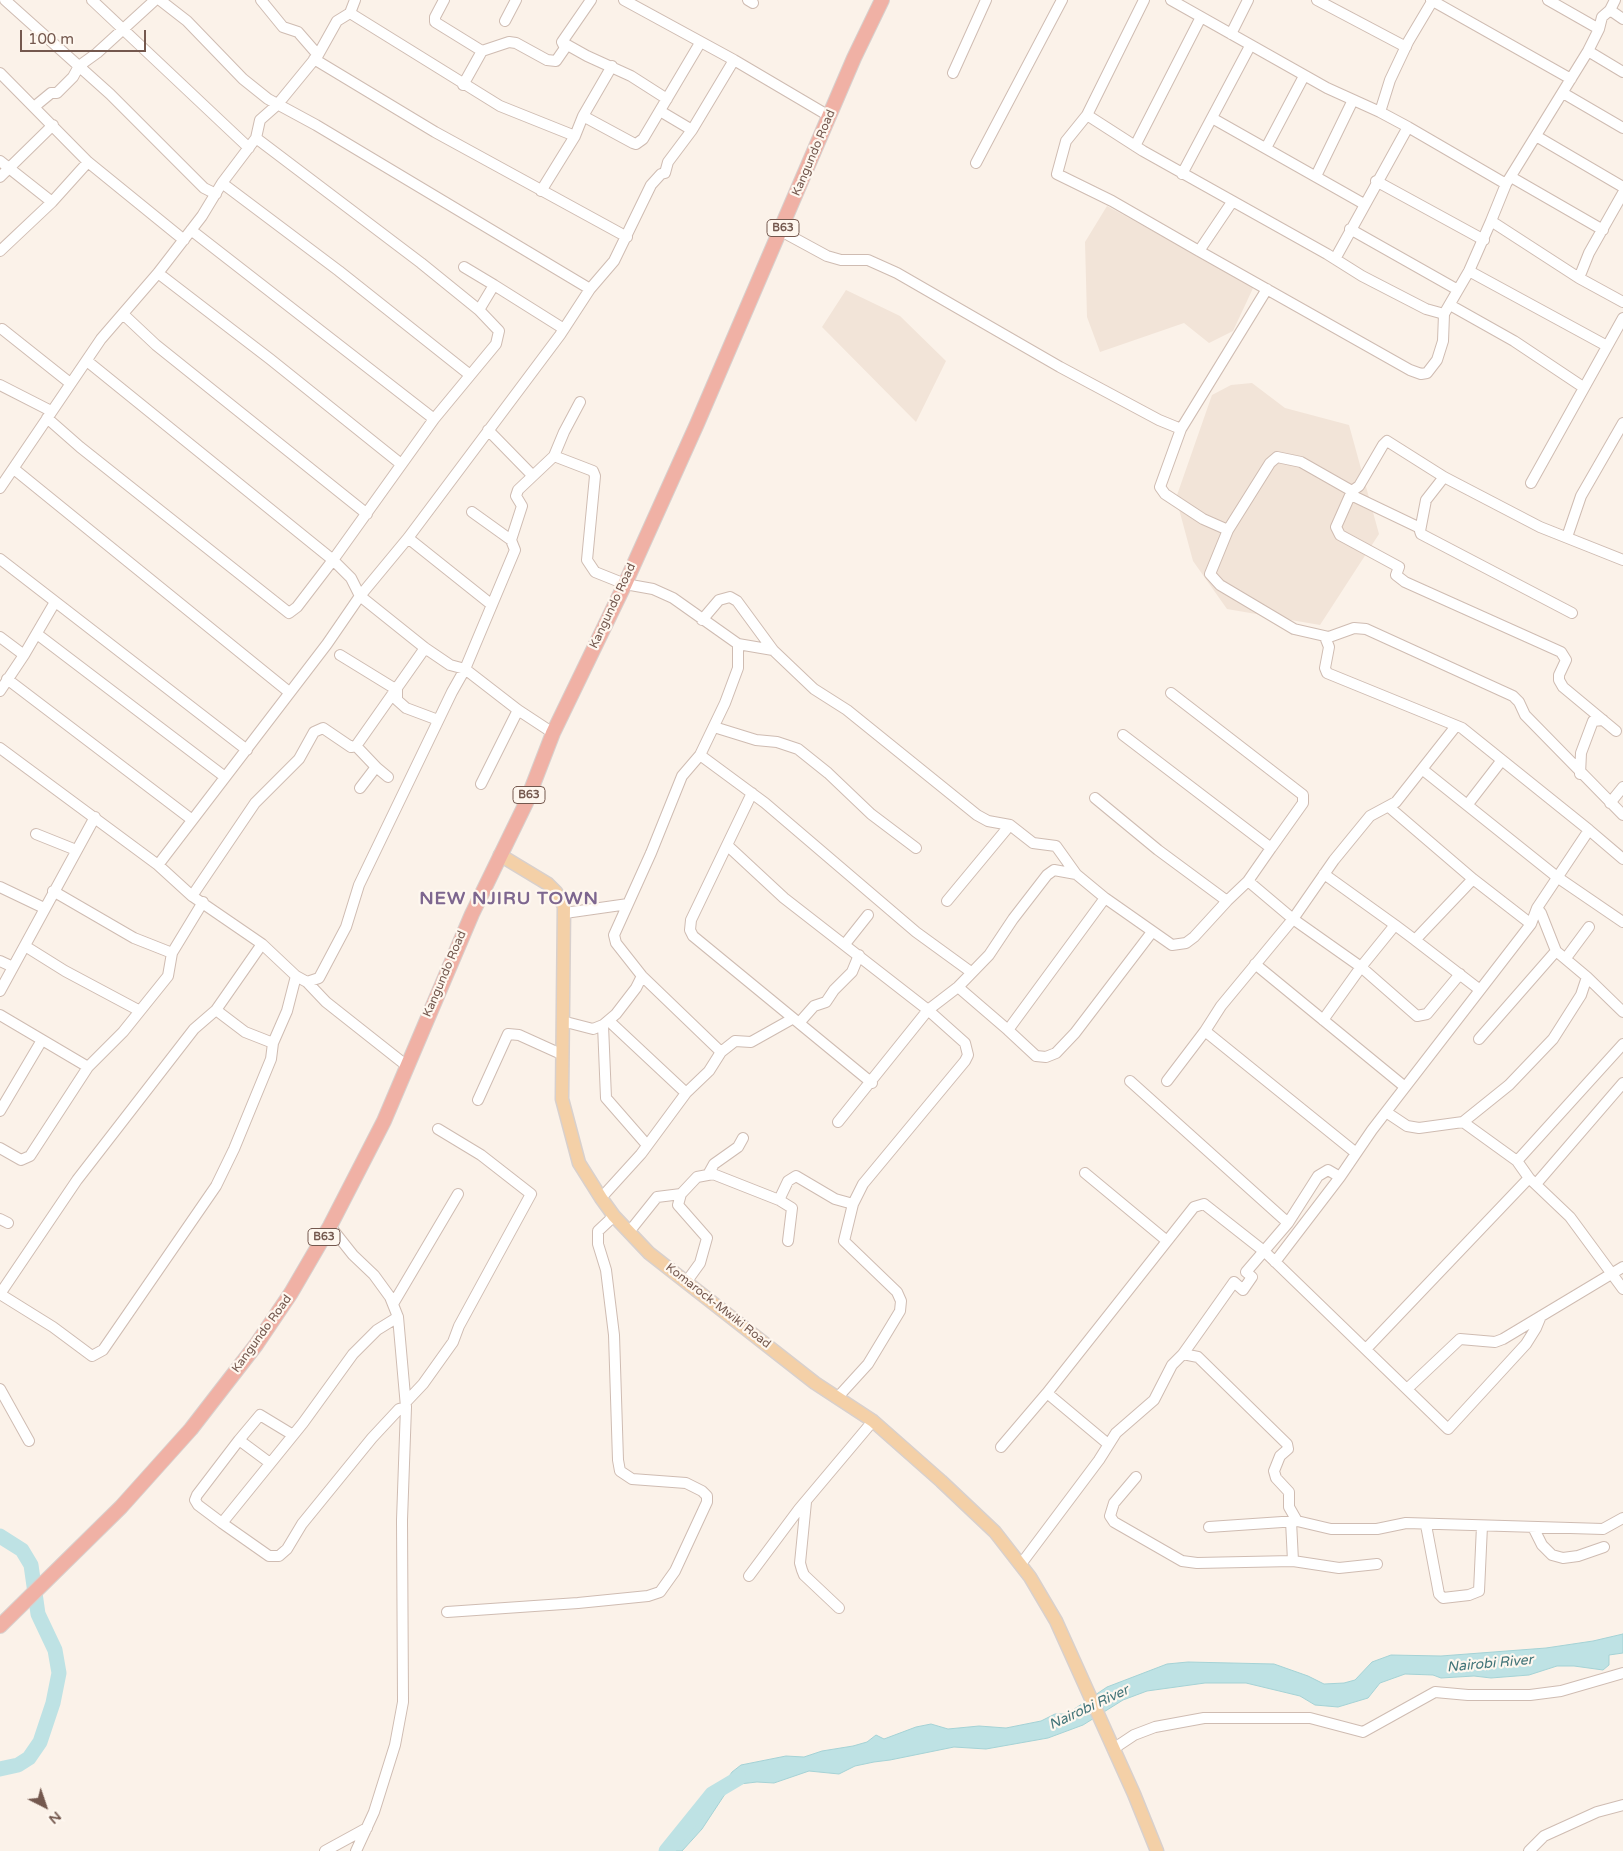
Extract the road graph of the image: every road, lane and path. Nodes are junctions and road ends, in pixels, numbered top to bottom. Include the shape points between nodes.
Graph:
1 (5, 0) edge
2 (92, 0) edge
3 (155, 0) edge
4 (160, 0) edge
5 (261, 0) edge
6 (444, 0) edge
7 (516, 0) edge
8 (590, 0) edge
9 (624, 0) edge
10 (882, 0) edge
11 (986, 0) edge
12 (1062, 0) edge
13 (1144, 0) edge
14 (1170, 0) edge
15 (1248, 0) edge
16 (1316, 0) edge
17 (1432, 0) edge
18 (1548, 0) edge
19 (1615, 0) edge
20 (351, 4) edge
21 (1610, 10) junction
22 (1202, 17) junction
23 (1623, 19) edge
24 (505, 21) dead end
25 (123, 27) junction
26 (1599, 29) junction
27 (1230, 34) junction
28 (562, 42) junction
29 (700, 43) junction
30 (1250, 46) junction
31 (1406, 46) junction
32 (1588, 50) junction
33 (482, 51) junction
34 (316, 57) junction
35 (734, 60) junction
36 (79, 66) junction
37 (612, 66) junction
38 (1623, 72) edge
39 (0, 73) edge
40 (953, 73) dead end
41 (1304, 76) junction
42 (1571, 78) junction
43 (463, 85) junction
44 (1564, 93) junction
45 (667, 99) junction
46 (1353, 100) junction
47 (277, 105) junction
48 (34, 107) junction
49 (660, 111) junction
50 (1380, 112) junction
51 (1086, 115) junction
52 (584, 116) junction
53 (829, 116) junction
54 (1212, 118) junction
55 (53, 125) junction
56 (1408, 127) junction
57 (1623, 128) edge
58 (692, 130) junction
59 (575, 136) junction
60 (1536, 136) junction
61 (256, 138) junction
62 (1135, 146) junction
63 (249, 148) junction
64 (1266, 148) junction
65 (0, 161) edge
66 (88, 162) junction
67 (976, 163) dead end
68 (8, 169) junction
69 (1182, 174) junction
70 (1316, 176) junction
71 (0, 177) edge
72 (1376, 181) junction
73 (1509, 181) junction
74 (222, 183) junction
75 (1623, 187) edge
76 (541, 191) junction
77 (216, 194) junction
78 (1623, 194) edge
79 (52, 202) junction
80 (1232, 202) junction
81 (1364, 204) junction
82 (1490, 221) junction
83 (1350, 229) junction
84 (191, 230) junction
85 (1603, 230) junction
86 (781, 231) junction
87 (628, 237) junction
88 (184, 240) junction
89 (1484, 240) junction
90 (0, 251) edge
91 (1199, 251) junction
92 (1335, 259) junction
93 (464, 267) dead end
94 (1469, 271) junction
95 (158, 273) junction
96 (1579, 278) junction
97 (494, 285) junction
98 (590, 289) junction
99 (1267, 289) junction
100 (1458, 290) junction
101 (1621, 298) edge
102 (479, 310) junction
103 (1447, 310) junction
104 (123, 314) junction
105 (1623, 318) edge
106 (2, 329) dead end
107 (564, 329) junction
108 (1607, 346) junction
109 (87, 361) junction
110 (470, 375) junction
111 (70, 383) junction
112 (0, 385) edge
113 (1583, 387) junction
114 (580, 402) dead end
115 (49, 414) junction
116 (434, 420) junction
117 (1623, 423) edge
118 (1181, 429) junction
119 (488, 430) junction
120 (554, 456) junction
121 (401, 464) junction
122 (14, 469) junction
123 (532, 476) junction
124 (1444, 477) junction
125 (1531, 483) dead end
126 (0, 488) edge
127 (1351, 493) junction
128 (472, 512) dead end
129 (367, 514) junction
130 (1420, 528) junction
131 (1228, 530) junction
132 (1567, 537) junction
133 (408, 538) junction
134 (511, 540) junction
135 (0, 559) edge
136 (333, 560) junction
137 (1623, 560) edge
138 (625, 584) junction
139 (360, 596) junction
140 (55, 602) junction
141 (492, 605) junction
142 (1572, 613) dead end
143 (702, 620) junction
144 (37, 634) junction
145 (0, 637) edge
146 (1324, 637) junction
147 (738, 644) junction
148 (425, 648) junction
149 (773, 650) junction
150 (24, 655) junction
151 (340, 655) dead end
152 (465, 669) junction
153 (8, 679) junction
154 (0, 690) edge
155 (397, 690) junction
156 (290, 692) junction
157 (1171, 694) dead end
158 (518, 710) junction
159 (438, 720) junction
160 (1603, 720) junction
161 (1456, 726) junction
162 (714, 727) junction
163 (1616, 731) dead end
164 (553, 733) junction
165 (1123, 735) dead end
166 (356, 746) junction
167 (0, 748) edge
168 (247, 750) junction
169 (700, 755) junction
170 (1502, 760) junction
171 (376, 767) junction
172 (1422, 769) junction
173 (1580, 774) junction
174 (388, 776) dead end
175 (224, 777) junction
176 (481, 784) dead end
177 (1623, 787) edge
178 (360, 788) dead end
179 (752, 793) junction
180 (1095, 798) dead end
181 (1610, 803) junction
182 (1468, 804) junction
183 (1389, 807) junction
184 (1623, 815) edge
185 (95, 817) junction
186 (191, 819) junction
187 (1010, 825) junction
188 (1590, 830) junction
189 (36, 834) dead end
190 (728, 846) junction
191 (916, 848) dead end
192 (1271, 848) junction
193 (76, 850) junction
194 (500, 855) junction
195 (1623, 859) edge
196 (158, 865) junction
197 (1076, 874) junction
198 (1324, 874) junction
199 (1557, 876) junction
200 (1473, 879) junction
201 (1248, 881) junction
202 (0, 888) edge
203 (53, 891) junction
204 (192, 896) junction
205 (1105, 898) junction
206 (947, 901) dead end
207 (1227, 901) junction
208 (203, 902) junction
209 (628, 904) junction
210 (44, 908) junction
211 (1537, 908) junction
212 (565, 913) junction
213 (868, 915) dead end
214 (1294, 919) junction
215 (1623, 922) edge
216 (1530, 924) junction
217 (1395, 925) junction
218 (1589, 927) dead end
219 (1152, 932) junction
220 (1415, 940) junction
221 (262, 944) junction
222 (845, 944) junction
223 (25, 946) junction
224 (1556, 951) junction
225 (172, 953) junction
226 (859, 955) junction
227 (1566, 958) junction
228 (0, 961) edge
229 (1255, 964) junction
230 (13, 967) junction
231 (1361, 967) junction
232 (971, 972) junction
233 (1460, 974) junction
234 (296, 976) junction
235 (642, 976) junction
236 (1587, 977) junction
237 (307, 982) junction
238 (958, 986) junction
239 (1480, 990) junction
240 (0, 991) edge
241 (216, 1010) junction
242 (928, 1010) junction
243 (140, 1011) junction
244 (1623, 1012) edge
245 (0, 1015) edge
246 (1323, 1020) junction
247 (562, 1021) junction
248 (796, 1021) junction
249 (606, 1023) junction
250 (1008, 1030) junction
251 (1205, 1031) junction
252 (1479, 1039) dead end
253 (42, 1040) junction
254 (273, 1043) junction
255 (1623, 1044) edge
256 (720, 1052) junction
257 (561, 1054) junction
258 (88, 1066) junction
259 (407, 1066) junction
260 (1130, 1081) dead end
261 (1167, 1081) dead end
262 (872, 1083) junction
263 (1623, 1083) edge
264 (1405, 1087) junction
265 (686, 1094) junction
266 (478, 1100) dead end
267 (0, 1111) edge
268 (1386, 1112) junction
269 (838, 1122) dead end
270 (1463, 1122) junction
271 (438, 1129) dead end
272 (743, 1138) dead end
273 (647, 1145) junction
274 (0, 1148) edge
275 (1356, 1153) junction
276 (1517, 1161) junction
277 (709, 1173) junction
278 (1084, 1173) dead end
279 (1340, 1177) junction
280 (1533, 1181) junction
281 (458, 1194) dead end
282 (681, 1194) junction
283 (601, 1198) junction
284 (779, 1200) junction
285 (853, 1204) junction
286 (614, 1216) junction
287 (1288, 1223) junction
288 (330, 1226) junction
289 (629, 1232) junction
290 (788, 1240) dead end
291 (1167, 1241) junction
292 (1265, 1252) junction
293 (1275, 1262) junction
294 (1623, 1267) edge
295 (1612, 1275) junction
296 (686, 1281) junction
297 (1623, 1290) edge
298 (0, 1294) edge
299 (393, 1304) junction
300 (1540, 1316) junction
301 (398, 1317) junction
302 (1366, 1349) junction
303 (1183, 1354) junction
304 (0, 1389) edge
305 (1407, 1389) junction
306 (1047, 1393) junction
307 (837, 1398) junction
308 (406, 1405) junction
309 (873, 1421) junction
310 (293, 1435) junction
311 (239, 1440) junction
312 (29, 1441) dead end
313 (1108, 1444) junction
314 (1001, 1447) dead end
315 (270, 1464) junction
316 (1136, 1477) dead end
317 (806, 1501) junction
318 (1623, 1518) edge
319 (1294, 1521) junction
320 (222, 1523) junction
321 (1426, 1525) junction
322 (1482, 1526) junction
323 (1623, 1526) edge
324 (1209, 1527) dead end
325 (1533, 1527) junction
326 (1603, 1529) junction
327 (1604, 1547) dead end
328 (1293, 1561) junction
329 (1021, 1564) junction
330 (1377, 1564) dead end
331 (749, 1576) dead end
332 (839, 1608) dead end
333 (447, 1612) dead end
334 (0, 1626) edge
335 (1623, 1673) edge
336 (1113, 1749) junction
337 (1623, 1805) edge
338 (367, 1828) junction
339 (325, 1851) edge
340 (356, 1851) edge
341 (1157, 1851) edge
342 (1529, 1851) edge

1 - 36 street
2 - 25 street
3 - 25 street
4 - 47 street via 187,21 243,79
5 - 34 street via 283,27 298,32
6 - 33 street via 435,22
7 - 24 street
8 - 28 street
9 - 29 street
10 - 53 highway, Kangundo Road / B63
11 - 40 street
12 - 67 street
13 - 51 street
14 - 22 street
15 - 27 street
16 - 31 street
17 - 31 street
17 - 42 street
18 - 26 street
19 - 21 street
20 - 34 street
20 - 43 street
21 - 23 street
21 - 26 street via 1602,17
22 - 27 street
22 - 62 street
25 - 36 street
25 - 63 street
26 - 32 street
27 - 30 street
28 - 33 street via 564,48 559,58 551,62 516,43 509,42
28 - 37 street
29 - 35 street
29 - 45 street
30 - 41 street
30 - 54 street
31 - 50 street
32 - 38 street
32 - 42 street
33 - 43 street
34 - 47 street
34 - 76 street via 435,132
35 - 53 street
35 - 58 street
36 - 48 street via 74,77 57,93 51,93
36 - 77 street via 204,188
37 - 45 street
37 - 52 street
39 - 48 street
41 - 46 street
41 - 64 street
42 - 44 street
43 - 59 street via 500,106
44 - 57 street
44 - 60 street
45 - 49 street
46 - 50 street
46 - 70 street
47 - 61 street via 260,120
47 - 98 street via 316,125
48 - 55 street
49 - 52 street via 643,139 636,144
49 - 58 street
50 - 56 street
51 - 62 street
51 - 91 street via 1066,142 1057,174
52 - 59 street
53 - 86 highway, Kangundo Road / B63
54 - 64 street
54 - 69 street
55 - 66 street
55 - 68 street
56 - 72 street
56 - 73 street
58 - 87 street via 668,162 665,173 651,185
59 - 76 street
60 - 73 street
60 - 75 street
61 - 63 street
61 - 102 street
62 - 69 street
63 - 74 street
64 - 70 street
65 - 68 street
66 - 79 street
66 - 88 street
68 - 71 street
68 - 79 street
69 - 80 street
70 - 81 street
72 - 81 street
72 - 89 street
73 - 82 street
73 - 85 street
74 - 77 street
74 - 110 street
76 - 87 street
77 - 84 street
78 - 85 street
79 - 90 street
80 - 91 street
80 - 92 street
81 - 83 street
82 - 89 street
82 - 96 street
83 - 92 street
83 - 100 street
84 - 88 street
84 - 116 street
85 - 96 street via 1589,252
86 - 118 street via 827,256 841,260 868,260 897,273 1060,367
86 - 138 highway, Kangundo Road / B63
87 - 98 street via 614,261
88 - 95 street
89 - 94 street
91 - 99 street
92 - 103 street via 1426,309
93 - 97 street
94 - 100 street
94 - 108 street
95 - 104 street
95 - 121 street
96 - 101 street
97 - 102 street
97 - 107 street
98 - 107 street
99 - 103 street via 1421,374 1427,373 1437,360
99 - 118 street
100 - 103 street
102 - 110 street via 500,334 496,344
103 - 113 street via 1514,341
104 - 109 street
104 - 129 street via 156,345
105 - 108 street
106 - 111 street
107 - 119 street
108 - 113 street
109 - 111 street
109 - 136 street
110 - 116 street
111 - 115 street
112 - 115 street
113 - 125 street
114 - 120 street
115 - 122 street
115 - 136 street via 285,612 292,612 297,607
116 - 121 street
117 - 132 street via 1582,496
118 - 131 street via 1159,483 1162,491 1212,524
119 - 123 street
119 - 133 street
120 - 123 street
120 - 138 street via 593,472 595,484 586,560 595,572
121 - 129 street
122 - 126 street
122 - 156 street
123 - 134 street via 516,496 522,506
124 - 127 street via 1387,441 1360,486
124 - 130 street via 1426,500
124 - 132 street
127 - 130 street
127 - 131 street via 1301,462 1277,457
127 - 160 street via 1336,527 1340,535 1399,567 1396,575 1405,582 1561,652 1566,660 1559,675 1563,687
128 - 134 street
129 - 136 street
130 - 142 street via 1425,537
131 - 146 street via 1211,566 1210,574 1214,581 1294,629
132 - 137 street
133 - 139 street
133 - 141 street
134 - 141 street via 515,550
135 - 140 street
136 - 139 street via 351,578
138 - 143 street via 653,589 673,598
138 - 164 highway, Kangundo Road / B63
139 - 148 street
139 - 156 street
140 - 144 street
140 - 168 street
141 - 152 street
143 - 147 street
143 - 149 street via 719,600 730,597 737,601
144 - 150 street
144 - 175 street
145 - 150 street
146 - 161 street via 1328,647 1327,673
146 - 173 street via 1354,628 1366,629 1513,696 1525,715
147 - 149 street
147 - 162 street via 736,676
148 - 152 street via 450,665
148 - 155 street
149 - 187 street via 814,689 847,710 977,816
150 - 153 street
151 - 155 street
152 - 158 street
152 - 159 street
153 - 154 street
153 - 186 street
155 - 159 street via 397,700 403,706
155 - 166 street
156 - 168 street
157 - 192 street via 1304,795 1303,804
158 - 164 street
158 - 176 street
159 - 237 street via 359,885 346,927 319,978
160 - 163 street
160 - 173 street via 1592,721 1581,753
161 - 170 street via 1478,739
161 - 172 street
162 - 169 street
162 - 191 street via 798,750 828,772 871,814
164 - 194 highway, Kangundo Road / B63 via 526,803
165 - 192 street
166 - 171 street
166 - 204 street via 351,747 323,728 314,732 299,759 256,803
167 - 185 street
168 - 175 street
169 - 179 street
169 - 209 street via 682,776
170 - 182 street
170 - 188 street
171 - 174 street
171 - 178 street
172 - 182 street
172 - 183 street
173 - 181 street
175 - 186 street
177 - 181 street
179 - 190 street
179 - 232 street via 916,932
180 - 207 street
181 - 184 street
182 - 199 street
183 - 198 street via 1370,816
183 - 200 street
185 - 193 street
185 - 196 street
186 - 196 street
187 - 197 street via 1033,843 1056,846
187 - 206 street
188 - 195 street
188 - 199 street
189 - 193 street
190 - 222 street via 784,898
190 - 248 street via 691,920 690,930 693,936
192 - 201 street
193 - 203 street
194 - 212 main road, Komarock-Mwiki Road via 548,884 562,900
194 - 259 highway, Kangundo Road / B63
196 - 204 street
197 - 205 street
197 - 232 street via 1054,870 1047,875 989,954
198 - 214 street
198 - 217 street
199 - 211 street
199 - 215 street
200 - 216 street
200 - 220 street
201 - 207 street
201 - 214 street
202 - 210 street
203 - 210 street
203 - 225 street via 134,938
204 - 208 street
205 - 219 street
205 - 250 street
207 - 219 street via 1186,943 1172,945
208 - 221 street
208 - 225 street
209 - 212 street
209 - 235 street via 614,939
210 - 223 street
211 - 216 street
211 - 224 street
212 - 247 main road, Komarock-Mwiki Road
213 - 222 street
214 - 229 street
214 - 231 street
216 - 239 street
217 - 220 street
217 - 231 street
218 - 227 street
219 - 250 street via 1056,1053 1036,1056
220 - 233 street
221 - 234 street
221 - 241 street
222 - 226 street
223 - 230 street
223 - 243 street
224 - 227 street
224 - 252 street
225 - 243 street via 168,976
226 - 242 street
226 - 248 street via 852,972 826,1002 814,1006
227 - 236 street
228 - 230 street
229 - 246 street
229 - 251 street
230 - 240 street
231 - 233 street via 1417,1016 1427,1014
231 - 246 street
232 - 238 street
233 - 239 street
234 - 237 street
234 - 254 street via 287,1011
235 - 249 street via 636,988
235 - 256 street
236 - 244 street
236 - 270 street via 1581,995 1554,1039 1510,1085
237 - 259 street via 326,1002
238 - 242 street
238 - 250 street
239 - 264 street
241 - 254 street via 245,1032
241 - 298 street via 194,1030 77,1180
242 - 262 street
242 - 285 street via 965,1043 968,1056 863,1184
243 - 258 street
245 - 253 street
246 - 264 street
247 - 249 street via 593,1029
247 - 257 main road, Komarock-Mwiki Road
248 - 256 street via 751,1042 735,1041
248 - 262 street
249 - 265 street
249 - 273 street via 606,1098
251 - 261 street
251 - 275 street
253 - 258 street
253 - 267 street
254 - 298 street via 266,1073 216,1186 98,1355 92,1356
255 - 276 street
256 - 265 street via 709,1071
257 - 266 street via 519,1035 508,1034
257 - 283 main road, Komarock-Mwiki Road via 562,1099 569,1132 579,1163
258 - 274 street via 26,1159 21,1160
259 - 288 highway, Kangundo Road / B63 via 384,1121
260 - 287 street
262 - 269 street
263 - 280 street
264 - 268 street
265 - 273 street
268 - 270 street via 1407,1126 1419,1128
268 - 275 street
270 - 276 street
271 - 308 street via 481,1155 531,1194 453,1342
272 - 277 street via 738,1147 714,1164
273 - 283 street
275 - 279 street
276 - 280 street
277 - 282 street via 697,1177
277 - 284 street
278 - 291 street
279 - 287 street via 1328,1170 1318,1176
279 - 293 street
280 - 295 street via 1570,1217
280 - 302 street
281 - 299 street
282 - 289 street via 657,1196
282 - 296 street via 678,1205 707,1238 700,1263
283 - 286 main road, Komarock-Mwiki Road
284 - 285 street via 788,1181 796,1176 835,1199
284 - 290 street via 792,1208
285 - 307 street via 844,1241 897,1292 901,1301 900,1311 868,1364
286 - 289 main road, Komarock-Mwiki Road
286 - 333 street via 598,1231 598,1244 606,1270 614,1335 620,1471 632,1478 686,1483 702,1491 707,1502 676,1571 660,1592 578,1604
287 - 292 street
288 - 299 street via 374,1275
288 - 334 highway, Kangundo Road / B63 via 256,1345 191,1429 121,1507
289 - 296 main road, Komarock-Mwiki Road via 649,1253
291 - 292 street via 1194,1208 1204,1204
291 - 306 street
292 - 293 street
292 - 303 street via 1246,1272 1252,1277 1243,1290 1234,1282
293 - 302 street
294 - 295 street
295 - 297 street
295 - 300 street
296 - 307 main road, Komarock-Mwiki Road
299 - 301 street
300 - 305 street via 1494,1342 1460,1339
300 - 305 street via 1526,1344 1448,1429
301 - 308 street
301 - 310 street via 377,1330 353,1354
302 - 305 street
303 - 313 street via 1172,1365 1154,1400
303 - 319 street via 1198,1357 1287,1444 1288,1449 1280,1456 1274,1471 1289,1492 1289,1507
304 - 312 street
306 - 313 street
306 - 314 street
307 - 309 main road, Komarock-Mwiki Road
308 - 320 street via 329,1489 294,1535 287,1550 279,1556 269,1556
308 - 338 street via 402,1520 403,1702 395,1745
309 - 317 street
309 - 329 main road, Komarock-Mwiki Road via 995,1532
310 - 311 street via 260,1415
310 - 315 street
311 - 315 street
311 - 320 street via 195,1500
313 - 329 street
315 - 320 street
316 - 328 street via 1114,1503 1110,1516 1126,1531 1182,1561
317 - 331 street
317 - 332 street via 802,1570
318 - 326 street
319 - 321 street via 1331,1529
319 - 324 street
319 - 328 street
321 - 322 street
321 - 322 street via 1439,1594 1443,1598 1479,1591
322 - 325 street
323 - 326 street
325 - 326 street
325 - 327 street via 1542,1545 1552,1555 1563,1558 1578,1556
328 - 330 street via 1339,1568
329 - 336 main road, Komarock-Mwiki Road via 1046,1602
335 - 336 street via 1561,1691 1530,1695 1435,1692 1363,1732 1310,1718 1204,1718 1148,1730
336 - 341 main road, Komarock-Mwiki Road
337 - 342 street via 1597,1812 1544,1836
338 - 339 street
338 - 340 street

